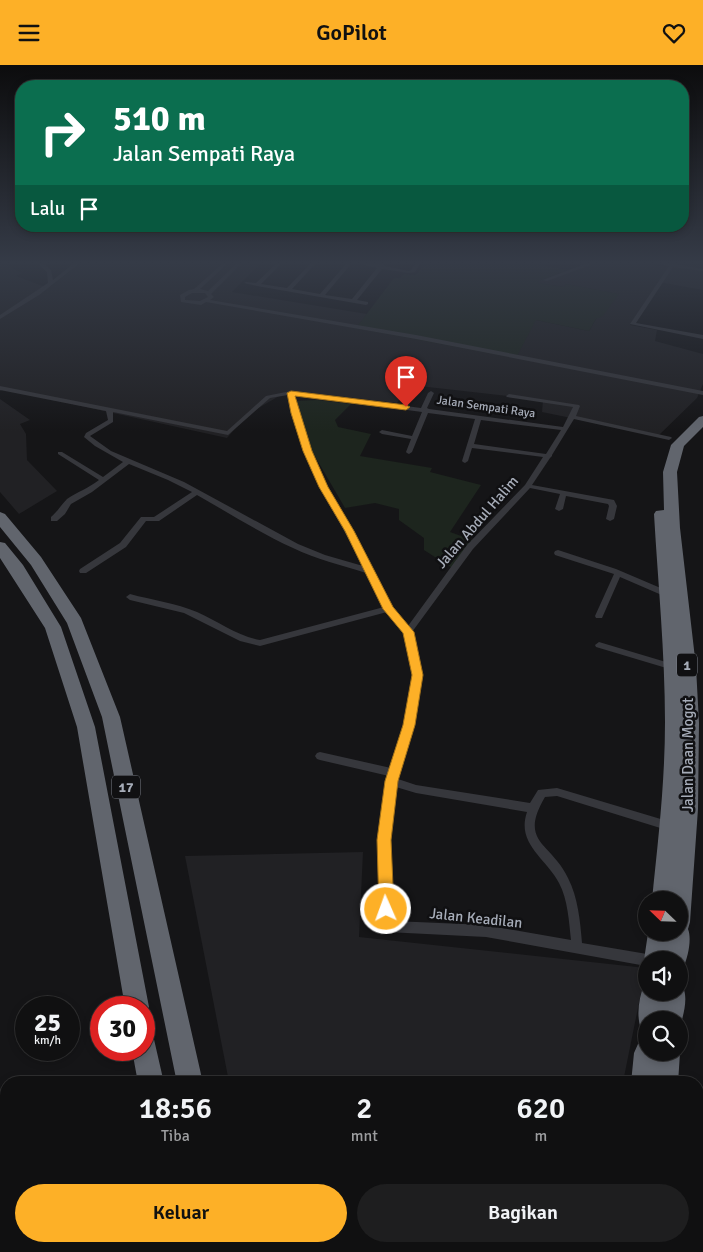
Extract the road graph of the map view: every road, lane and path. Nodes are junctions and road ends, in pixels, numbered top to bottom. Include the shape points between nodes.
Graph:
1 (325, 319) edge
2 (345, 319) edge
3 (636, 319) edge
4 (703, 337) edge
5 (0, 388) edge
6 (703, 388) edge
7 (291, 393) junction
8 (431, 393) dead end
9 (703, 393) edge
10 (509, 396) dead end
11 (703, 407) edge
12 (109, 410) junction
13 (425, 410) junction
14 (479, 417) junction
15 (572, 417) junction
16 (703, 420) edge
17 (565, 429) junction
18 (382, 432) dead end
19 (669, 438) junction
20 (415, 439) junction
21 (470, 446) junction
22 (409, 452) dead end
23 (60, 453) dead end
24 (549, 456) junction
25 (129, 461) junction
26 (465, 461) dead end
27 (102, 480) junction
28 (528, 486) junction
29 (197, 492) junction
30 (564, 492) junction
31 (559, 509) dead end
32 (0, 517) edge
33 (54, 519) dead end
34 (610, 519) dead end
35 (0, 547) edge
36 (558, 553) dead end
37 (670, 560) junction
38 (367, 570) junction
39 (83, 571) dead end
40 (618, 574) junction
41 (667, 594) junction
42 (130, 597) dead end
43 (389, 609) junction
44 (598, 616) dead end
45 (408, 632) junction
46 (599, 645) dead end
47 (673, 667) junction
48 (320, 756) dead end
49 (393, 777) junction
50 (533, 808) junction
51 (671, 826) junction
52 (664, 891) edge
53 (682, 891) edge
54 (577, 947) junction
55 (638, 958) edge
56 (135, 996) edge
57 (147, 1061) edge
58 (646, 1061) edge
59 (666, 1061) edge
60 (150, 1076) edge
61 (188, 1076) edge
62 (645, 1076) edge
63 (665, 1076) edge

1 - 9 street
2 - 6 street
3 - 4 street via 633,324
5 - 12 street
7 - 12 street, Jalan Sempati Raya via 268,397 228,433
7 - 13 street, Jalan Sempati Raya
7 - 38 street, Jalan Keadilan via 307,451
8 - 13 street
10 - 15 street via 577,406
11 - 19 highway, Jalan Daan Mogot / 1
12 - 25 street via 112,421 87,437
13 - 14 street, Jalan Sempati Raya
13 - 20 street
14 - 17 street, Jalan Sempati Raya
14 - 21 street
15 - 17 street
15 - 19 street
16 - 37 highway, Jalan Daan Mogot / 1 via 682,439 672,458
17 - 24 street, Jalan Abdul Halim
18 - 20 street
19 - 37 highway, Jalan Daan Mogot / 1 via 659,470
20 - 22 street
21 - 24 street
21 - 26 street
23 - 27 street
24 - 28 street, Jalan Abdul Halim
25 - 27 street
25 - 29 street
27 - 33 street via 68,502
28 - 30 street
28 - 45 street, Jalan Abdul Halim via 470,547
29 - 38 street via 295,546 329,560
29 - 39 street via 156,519 144,519 123,545
30 - 31 street
30 - 34 street via 611,502
32 - 61 highway, 17 via 36,561 75,621 111,717
35 - 56 highway, 17 via 53,627 86,727
36 - 40 street
37 - 41 highway, Jalan Daan Mogot / 1
37 - 53 highway, Jalan Daan Mogot / 1 via 686,652 691,739
38 - 43 street, Jalan Keadilan
40 - 41 street
40 - 44 street
41 - 47 highway, Jalan Daan Mogot / 1
42 - 43 street via 186,610 214,622 248,643 260,643
43 - 45 street, Jalan Keadilan
45 - 49 street, Jalan Keadilan via 418,675 409,725
46 - 47 street
47 - 51 highway, Jalan Daan Mogot / 1 via 675,739
48 - 49 street
49 - 50 street via 416,789
49 - 54 street, Jalan Keadilan via 384,840 387,926 486,931
50 - 51 street via 542,793 557,792
50 - 54 street via 528,827 531,840 562,879 573,907
51 - 52 highway, Jalan Daan Mogot / 1
54 - 55 street, Jalan Keadilan
57 - 60 highway
58 - 62 highway
59 - 63 highway

